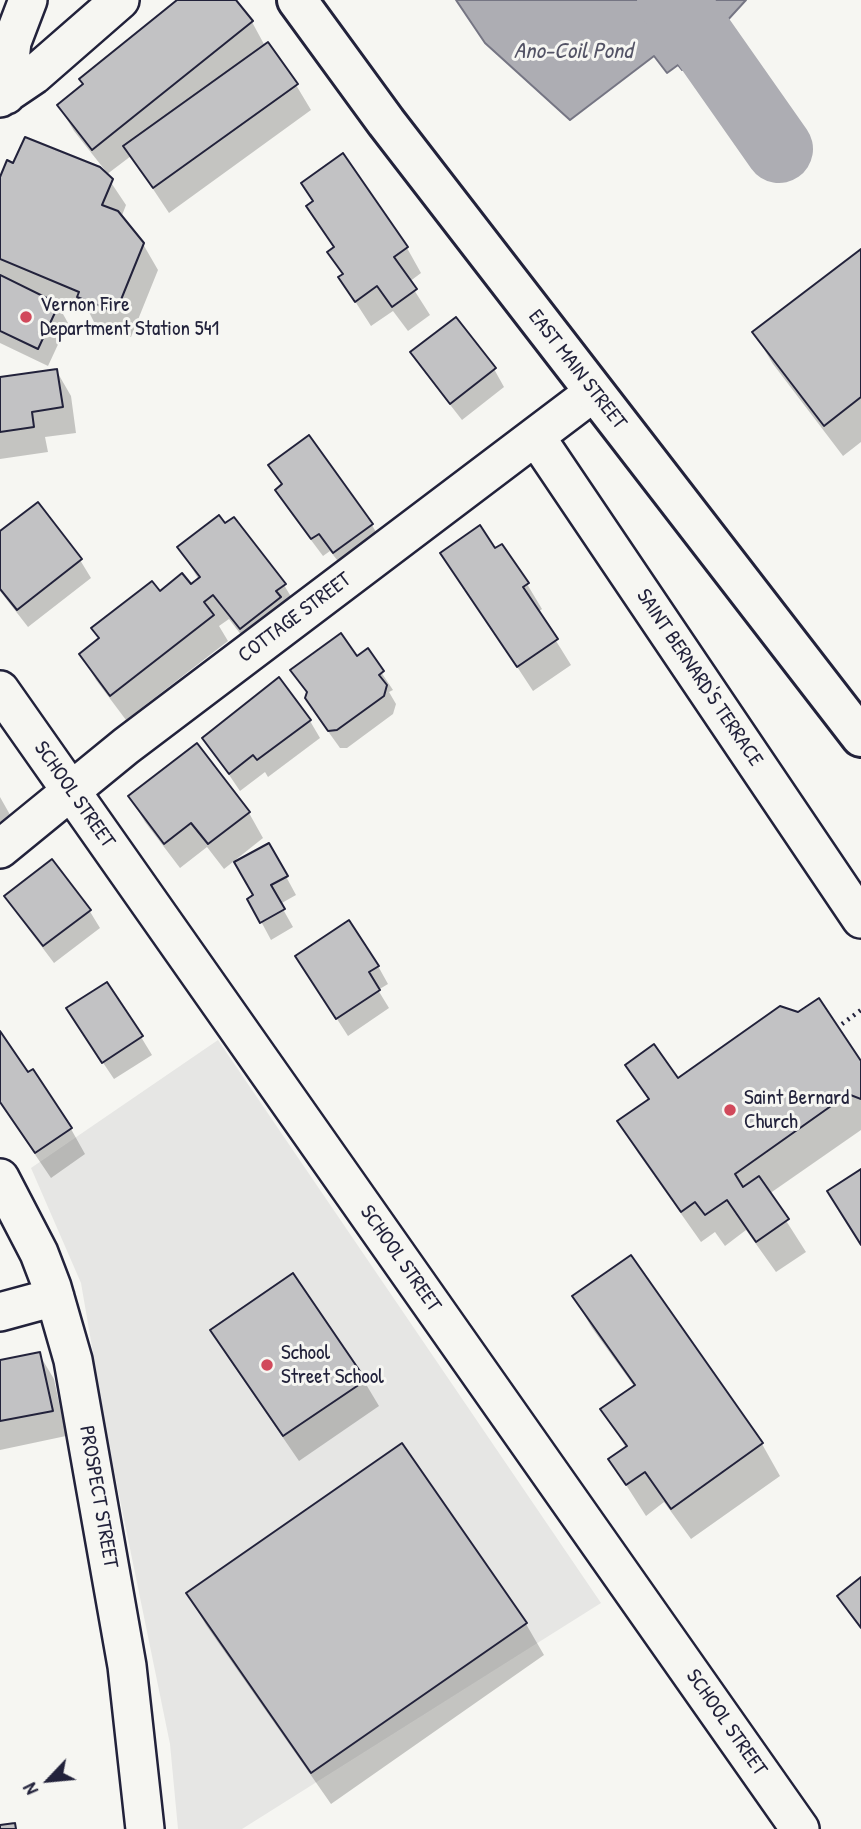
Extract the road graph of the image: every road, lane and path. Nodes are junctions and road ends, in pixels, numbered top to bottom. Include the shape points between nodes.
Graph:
1 (28, 0) edge
2 (120, 0) edge
3 (297, 0) edge
4 (3, 96) edge
5 (594, 392) junction
6 (536, 437) junction
7 (0, 690) edge
8 (861, 737) edge
9 (71, 791) junction
10 (0, 849) edge
11 (861, 919) edge
12 (861, 1010) edge
13 (842, 1024) dead end
14 (0, 1178) edge
15 (55, 1297) junction
16 (0, 1312) edge
17 (145, 1829) edge
18 (800, 1829) edge

1 - 4 street via 12,42
2 - 4 street
3 - 5 main road, EAST MAIN STREET
5 - 6 street, COTTAGE STREET
5 - 8 main road, EAST MAIN STREET
6 - 9 street, COTTAGE STREET
6 - 11 street, SAINT BERNARD'S TERRACE
7 - 9 street, SCHOOL STREET
9 - 10 street, COTTAGE STREET
9 - 18 street, SCHOOL STREET
12 - 13 path
14 - 15 street, PROSPECT STREET via 34,1243
15 - 16 street
15 - 17 street, PROSPECT STREET via 82,1403 116,1599

